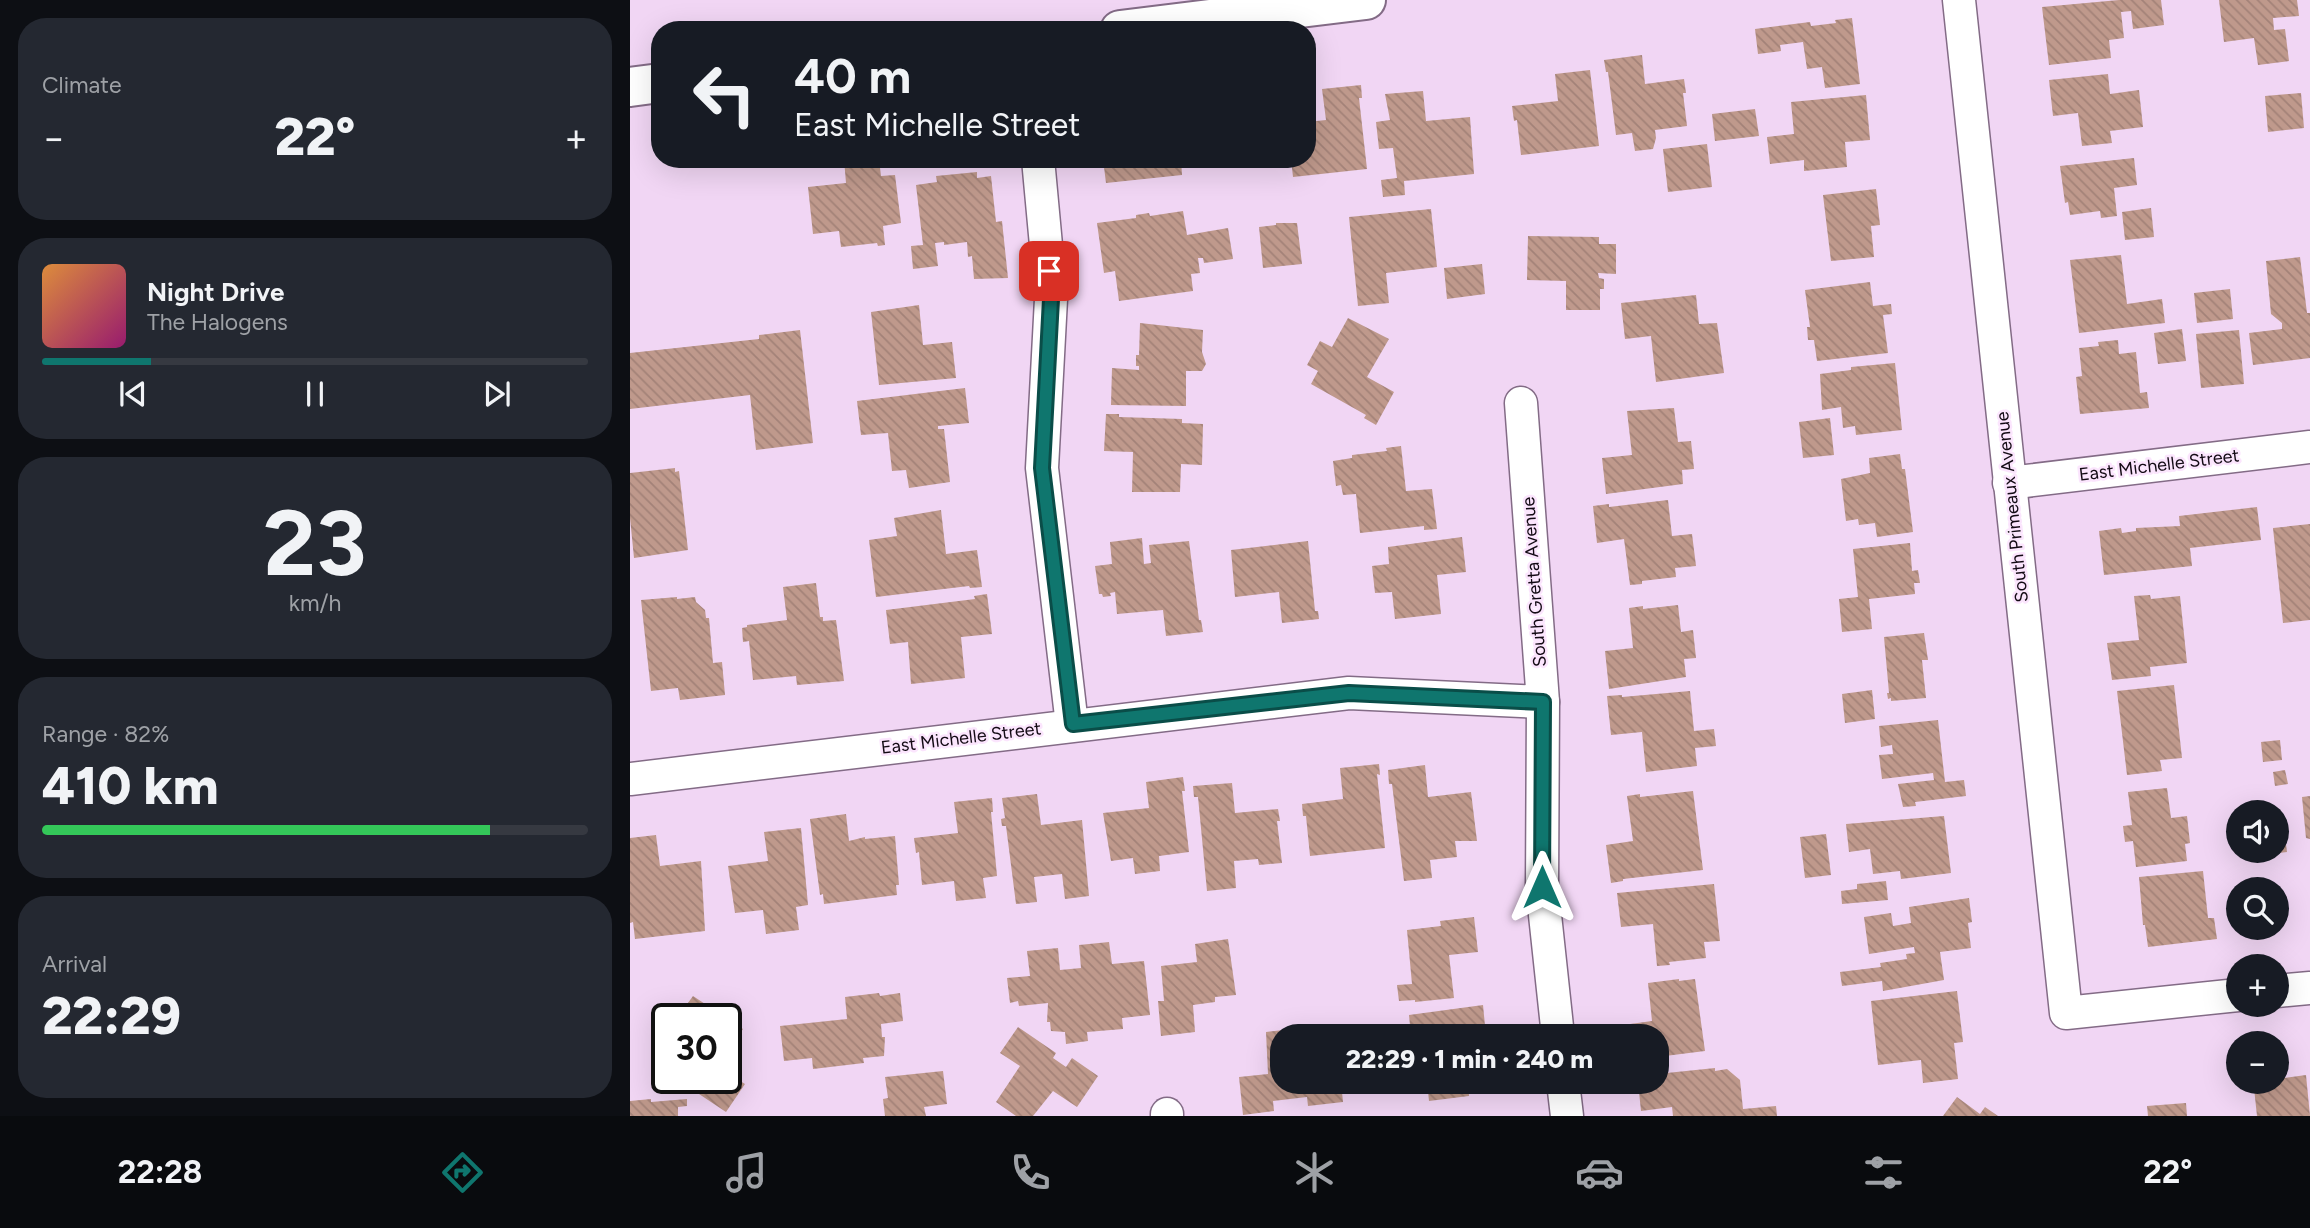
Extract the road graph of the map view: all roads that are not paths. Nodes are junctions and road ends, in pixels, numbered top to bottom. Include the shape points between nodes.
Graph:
1 (1366, 0) edge
2 (1959, 0) edge
3 (1194, 21) edge
4 (651, 84) edge
5 (630, 87) edge
6 (1039, 168) edge
7 (1521, 403) dead end
8 (2310, 447) edge
9 (2009, 482) junction
10 (1543, 702) junction
11 (1073, 724) junction
12 (630, 779) edge
13 (2310, 988) edge
14 (2289, 990) edge
15 (2226, 996) edge
16 (1557, 1024) edge
17 (1564, 1094) edge
18 (1567, 1116) edge

1 - 3 street
2 - 9 street, South Primeaux Avenue
4 - 5 street
6 - 11 street via 1051,299 1042,468
7 - 10 street, South Gretta Avenue
8 - 9 street, East Michelle Street
9 - 15 street, South Primeaux Avenue via 2066,1013
10 - 11 street, East Michelle Street via 1349,693
10 - 16 street, South Gretta Avenue via 1542,887
11 - 12 street, East Michelle Street
13 - 14 street
17 - 18 street

